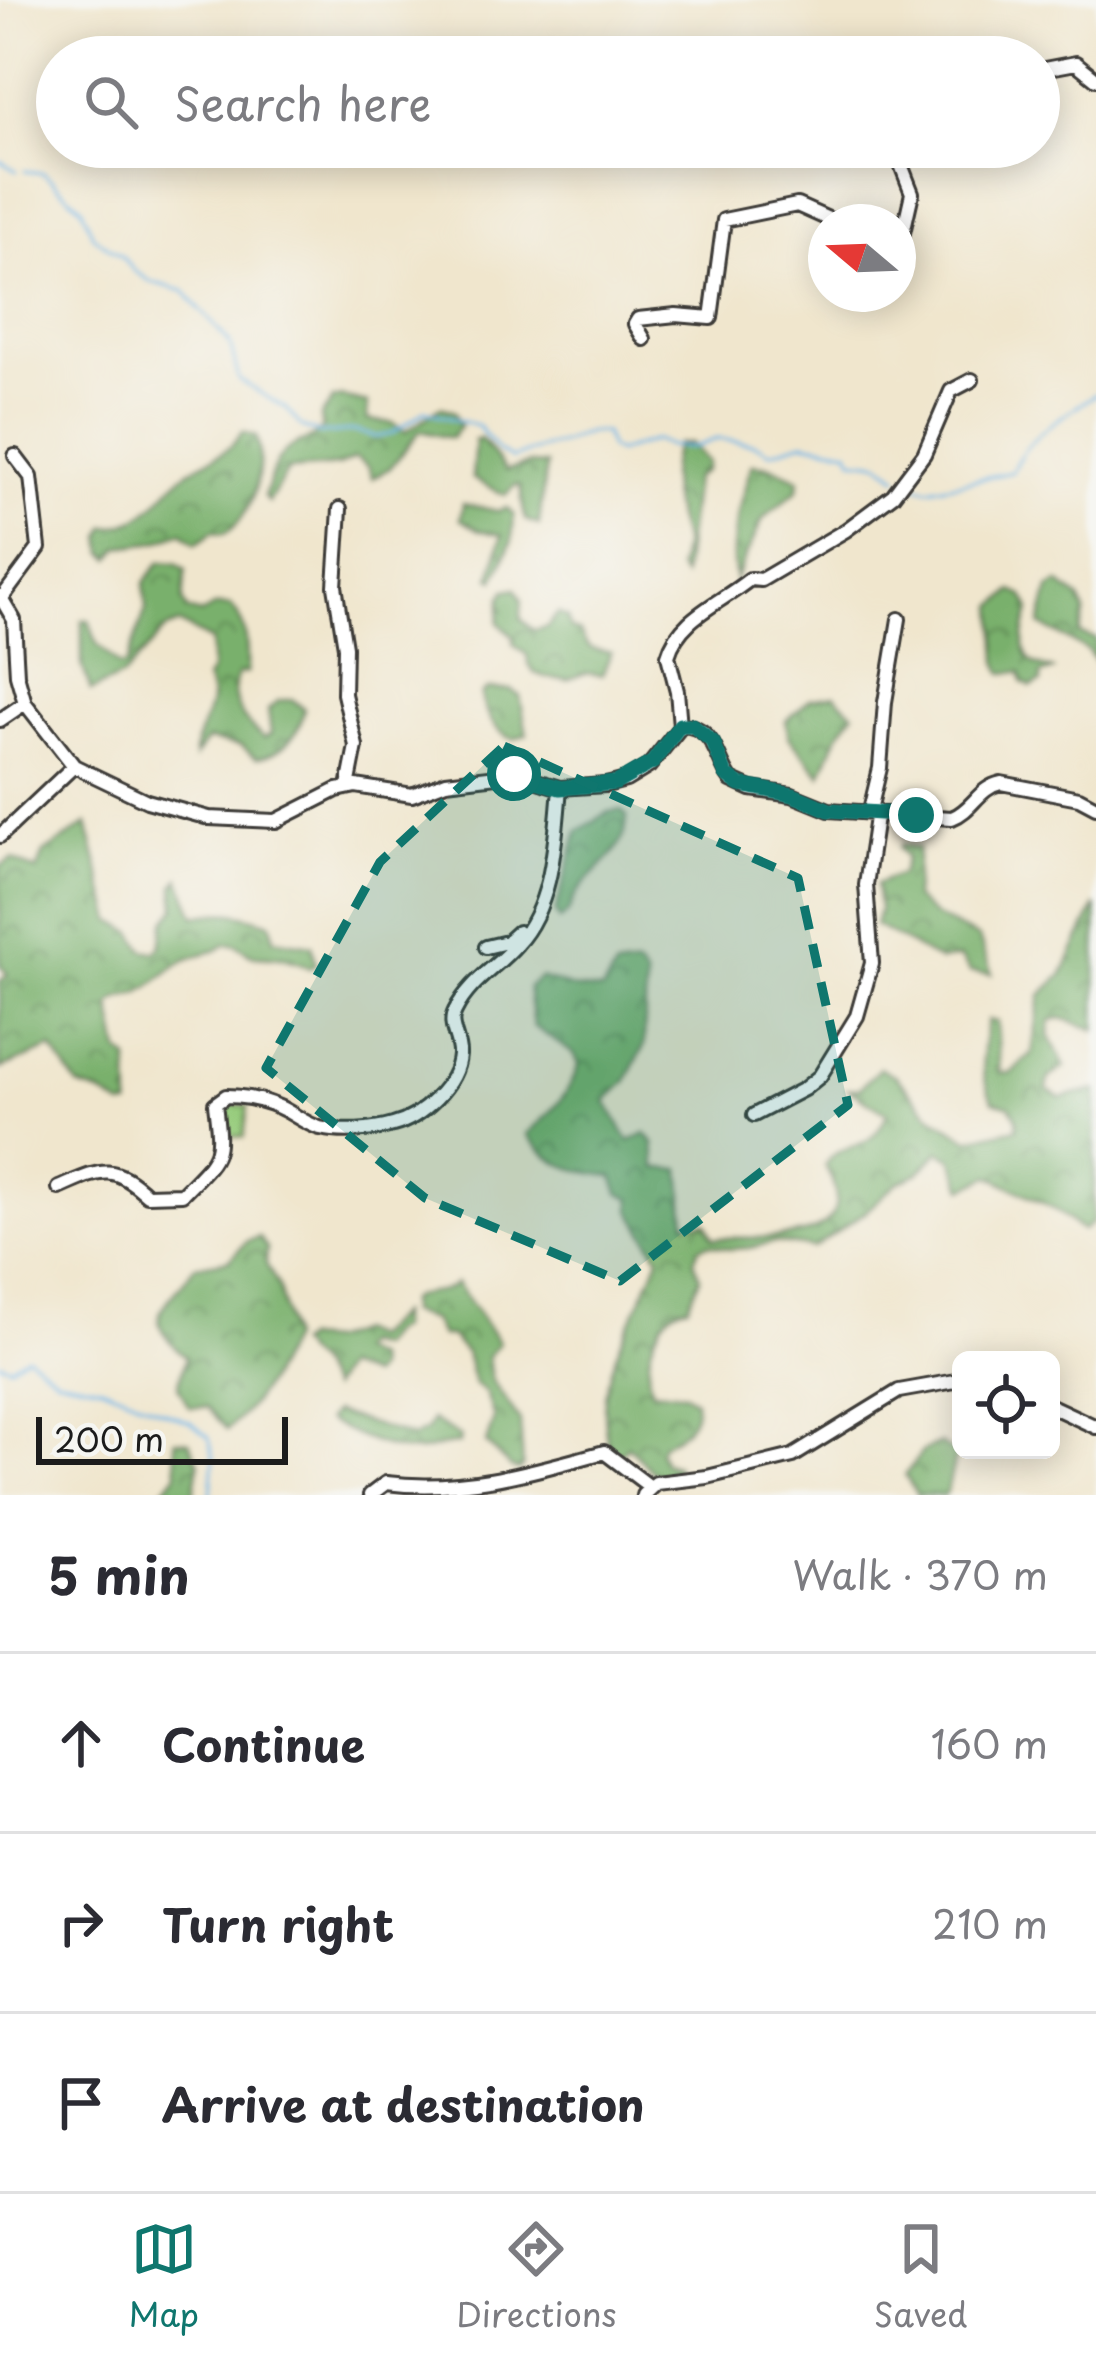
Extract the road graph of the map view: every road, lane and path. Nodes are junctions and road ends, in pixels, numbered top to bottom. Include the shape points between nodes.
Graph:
1 (1060, 66) edge
2 (1096, 79) edge
3 (902, 168) edge
4 (910, 204) edge
5 (808, 210) edge
6 (644, 339) dead end
7 (972, 380) dead end
8 (15, 457) dead end
9 (340, 508) dead end
10 (1, 597) edge
11 (899, 620) dead end
12 (25, 703) junction
13 (0, 720) edge
14 (680, 725) junction
15 (74, 766) junction
16 (348, 787) junction
17 (558, 788) junction
18 (1096, 807) edge
19 (873, 810) junction
20 (0, 836) edge
21 (486, 947) dead end
22 (754, 1115) dead end
23 (59, 1188) dead end
24 (952, 1382) edge
25 (1060, 1410) edge
26 (1096, 1427) edge
27 (646, 1491) edge
28 (370, 1495) edge

1 - 2 street via 1076,63
3 - 4 street
5 - 6 street via 797,205 724,220 711,318 638,319
7 - 14 street via 951,391 904,482 847,530 695,616 675,639 668,656
8 - 10 street via 31,477 39,548
9 - 16 street via 334,574 356,746
10 - 12 street via 14,620
11 - 19 street
12 - 13 street
12 - 15 street
14 - 17 street via 640,772 606,785
14 - 19 street via 707,735 726,775 740,785 829,810
15 - 16 street via 147,801 236,821 285,819
15 - 20 street
16 - 17 street via 412,795 514,774
17 - 21 street via 527,918 507,942
17 - 23 street via 556,841 537,914 456,1009 455,1069 414,1117 390,1126 321,1128 274,1105 226,1096 214,1104 215,1160 182,1194 147,1195 104,1170
18 - 19 street via 1000,783 952,818
19 - 22 street via 866,885 872,963 857,1016 820,1076
24 - 27 street via 899,1391 793,1456
25 - 26 street
27 - 28 street via 604,1452 492,1480 427,1488 386,1483

